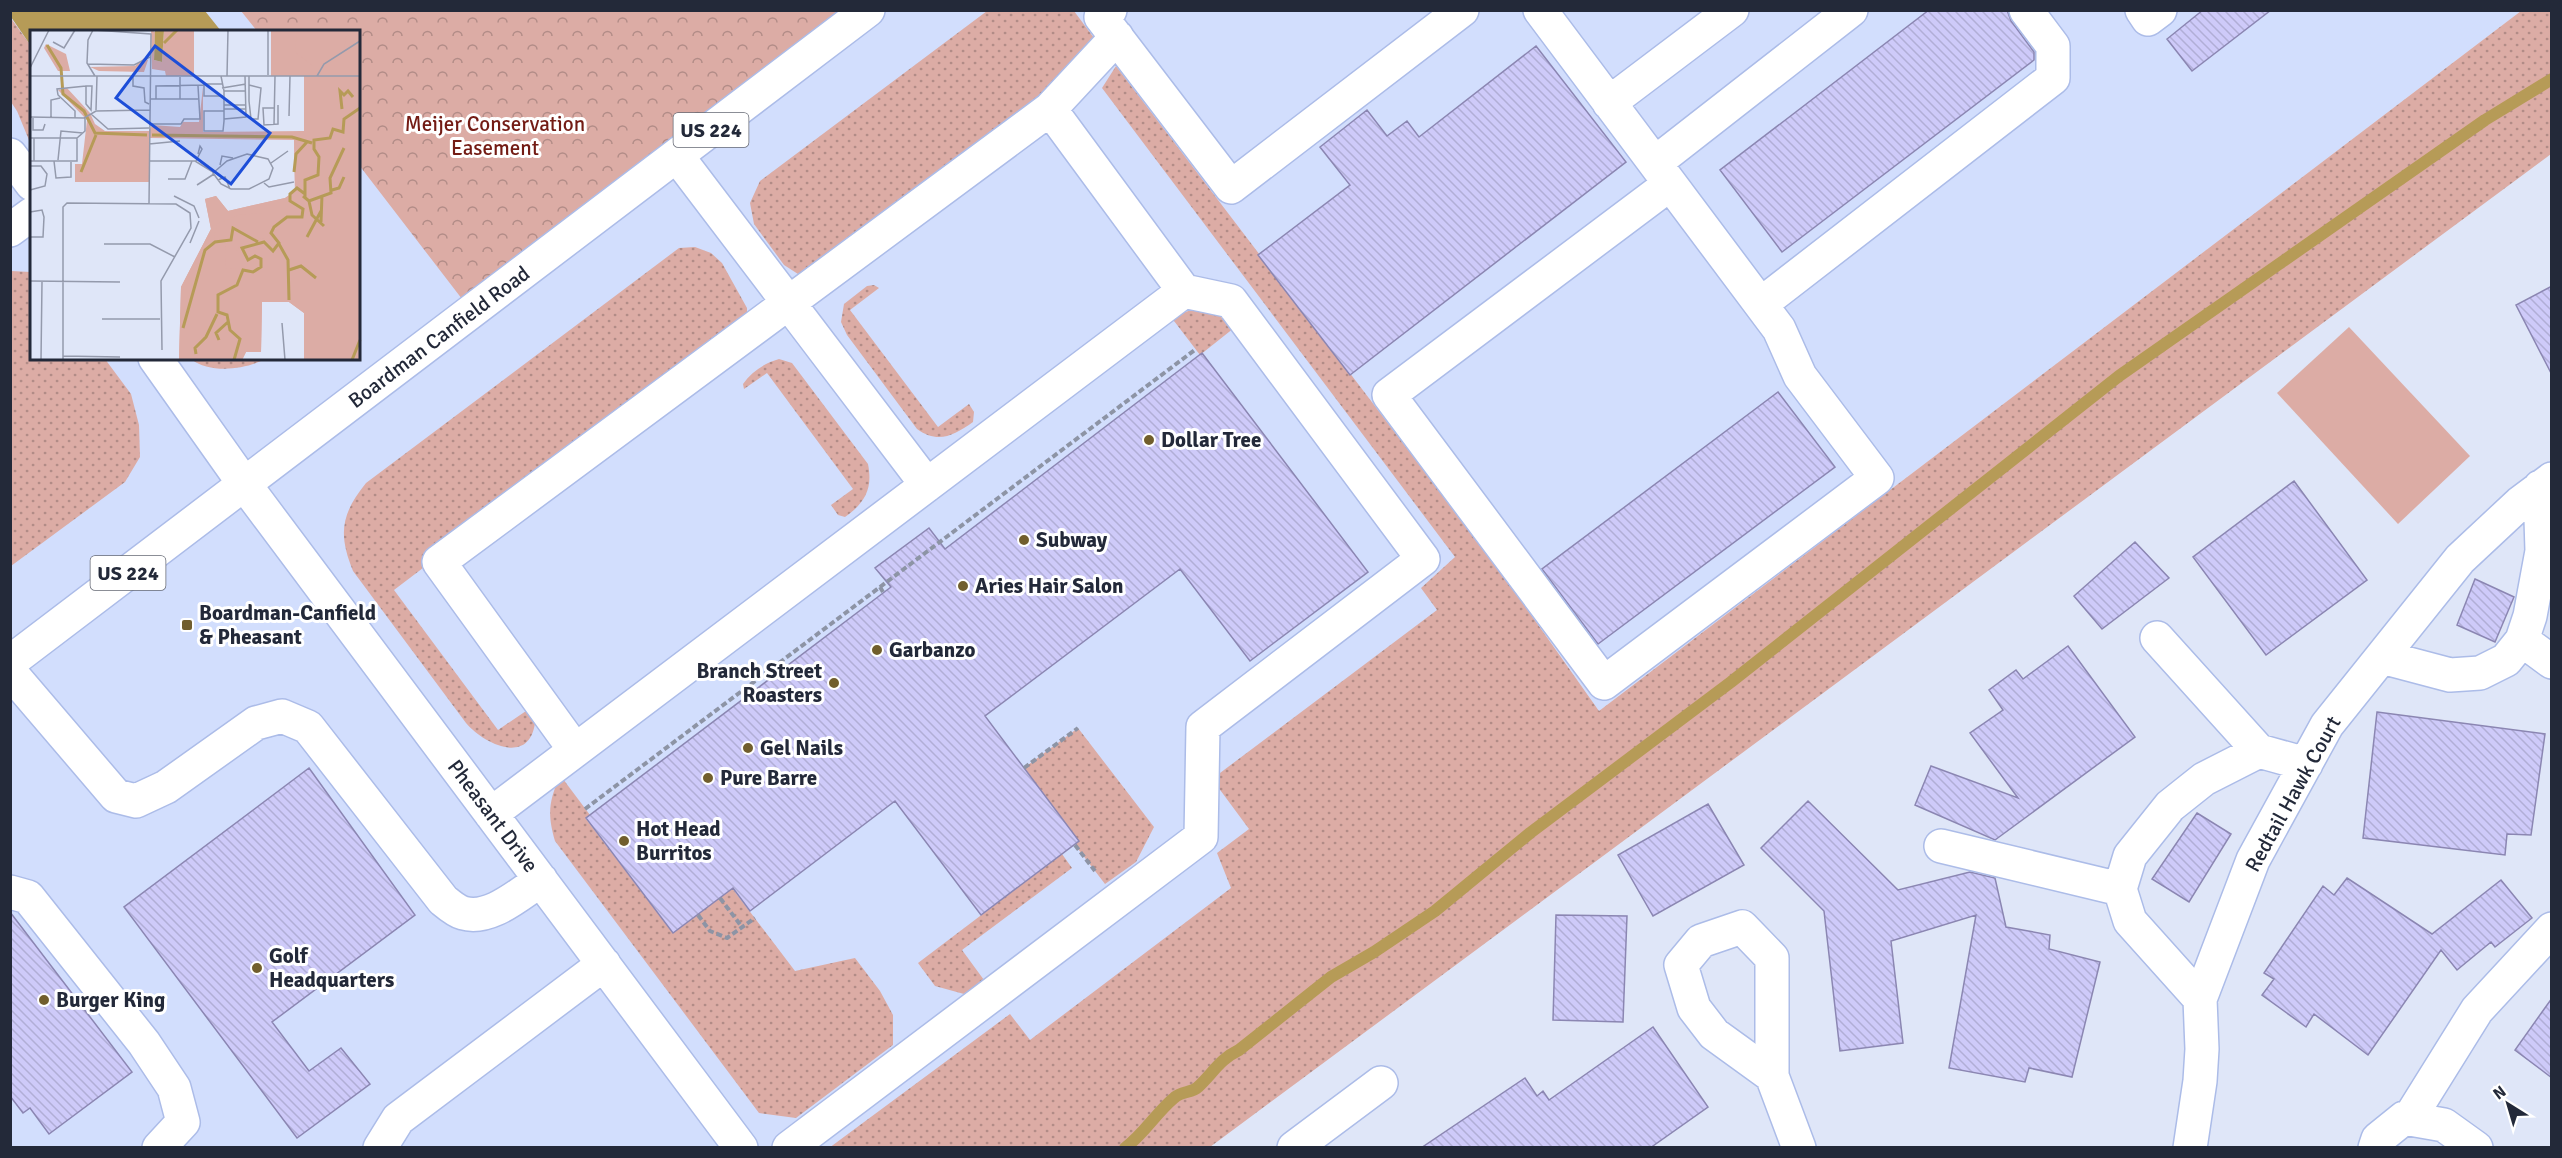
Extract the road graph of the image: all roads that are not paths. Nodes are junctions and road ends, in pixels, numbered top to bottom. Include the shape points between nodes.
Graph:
1 (868, 10) edge
2 (1462, 10) edge
3 (1540, 10) edge
4 (1732, 10) edge
5 (1851, 10) edge
6 (2026, 10) edge
7 (2142, 10) edge
8 (2160, 10) edge
9 (1114, 24) edge
10 (1610, 103) junction
11 (1050, 109) junction
12 (10, 155) edge
13 (677, 156) junction
14 (1663, 174) junction
15 (30, 181) edge
16 (30, 215) edge
17 (10, 230) edge
18 (1184, 291) junction
19 (788, 304) junction
20 (1761, 304) junction
21 (156, 360) edge
22 (2546, 483) edge
23 (245, 485) junction
24 (927, 485) junction
25 (2157, 638) dead end
26 (2523, 640) junction
27 (2382, 657) junction
28 (10, 662) edge
29 (2552, 662) edge
30 (10, 672) edge
31 (575, 750) junction
32 (2259, 751) junction
33 (2306, 764) junction
34 (491, 814) junction
35 (1941, 846) dead end
36 (541, 880) junction
37 (2120, 889) junction
38 (10, 892) edge
39 (2552, 928) edge
40 (604, 964) junction
41 (2200, 999) junction
42 (1772, 1076) dead end
43 (1381, 1083) dead end
44 (2409, 1119) junction
45 (159, 1148) edge
46 (380, 1148) edge
47 (741, 1148) edge
48 (789, 1148) edge
49 (1294, 1148) edge
50 (1798, 1148) edge
51 (2190, 1148) edge
52 (2375, 1148) edge
53 (2476, 1148) edge

1 - 13 street, Boardman Canfield Road / US 224
2 - 9 street via 1232,187
3 - 10 street
4 - 10 street
5 - 14 street
6 - 20 street via 2053,46 2054,78
7 - 8 street via 2148,19
9 - 11 street
10 - 14 street
11 - 18 street
11 - 19 street
12 - 15 street
13 - 19 street
13 - 23 street, Boardman Canfield Road / US 224
14 - 20 street
14 - 20 street via 1389,395 1604,683 1877,478 1800,376 1779,329
16 - 17 street
18 - 24 street
18 - 48 street via 1231,301 1423,560 1203,727 1201,837
19 - 24 street
19 - 31 street via 439,562
21 - 23 street, Pheasant Drive
22 - 26 street via 2542,551
22 - 27 street, Redtail Hawk Court via 2460,559
23 - 28 street, Boardman Canfield Road / US 224
23 - 34 street, Pheasant Drive
24 - 31 street
25 - 32 street
26 - 27 street via 2506,660 2480,673 2450,675
26 - 29 street
27 - 33 street, Redtail Hawk Court via 2327,725
30 - 36 street via 116,796 136,801 166,787 256,723 282,716 308,727 443,900 460,913 474,915 498,908
31 - 34 street
32 - 33 street
32 - 37 street via 2204,779 2169,806 2130,856
33 - 41 street, Redtail Hawk Court via 2253,860
34 - 36 street, Pheasant Drive
35 - 37 street
36 - 40 street, Pheasant Drive
37 - 41 street via 2130,921
38 - 45 street via 28,897 144,1043 174,1088 183,1122
39 - 44 street via 2477,1010
40 - 46 street via 398,1119
40 - 47 street, Pheasant Drive
41 - 51 street, Redtail Hawk Court via 2200,1081
42 - 50 street
43 - 49 street
44 - 52 street via 2404,1118 2378,1139
44 - 53 street via 2444,1125

